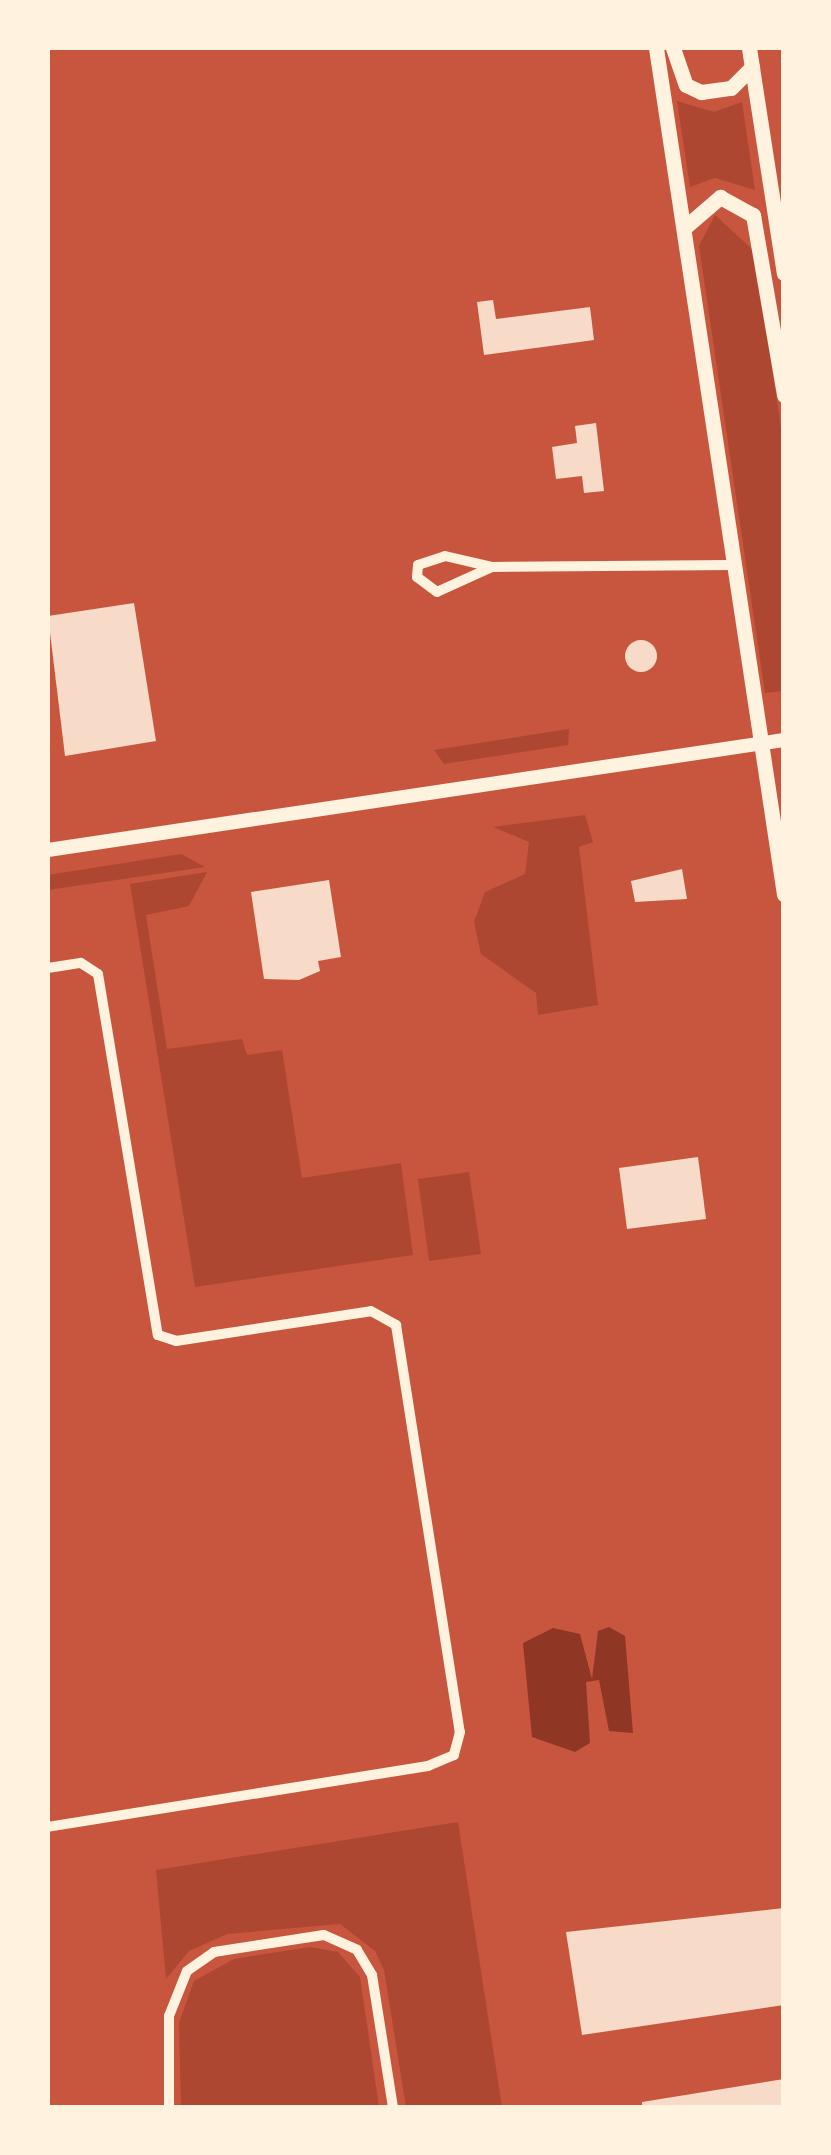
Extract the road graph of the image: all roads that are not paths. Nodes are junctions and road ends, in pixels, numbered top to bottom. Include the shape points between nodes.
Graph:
1 (656, 48) edge
2 (674, 48) edge
3 (749, 48) edge
4 (752, 67) junction
5 (684, 228) junction
6 (784, 273) edge
7 (784, 395) edge
8 (734, 566) junction
9 (492, 567) junction
10 (784, 740) edge
11 (762, 744) junction
12 (771, 805) junction
13 (784, 833) edge
14 (48, 850) edge
15 (784, 894) edge
16 (48, 968) edge
17 (48, 1826) edge
18 (168, 2108) edge
19 (393, 2108) edge

1 - 5 main road
2 - 4 main road via 686,85 701,92 731,88
3 - 4 main road
4 - 6 main road
5 - 7 main road via 720,197 753,215
5 - 8 main road
8 - 9 street
8 - 11 main road
9 - 9 street via 428,557 416,577 437,592
10 - 11 main road
11 - 12 main road
11 - 14 main road
12 - 13 main road
12 - 15 main road
16 - 17 street via 80,963 98,974 158,1335 176,1341 371,1310 396,1326 460,1732 454,1755 428,1766
18 - 19 street via 169,2016 187,1971 224,1950 324,1935 357,1950 372,1975

